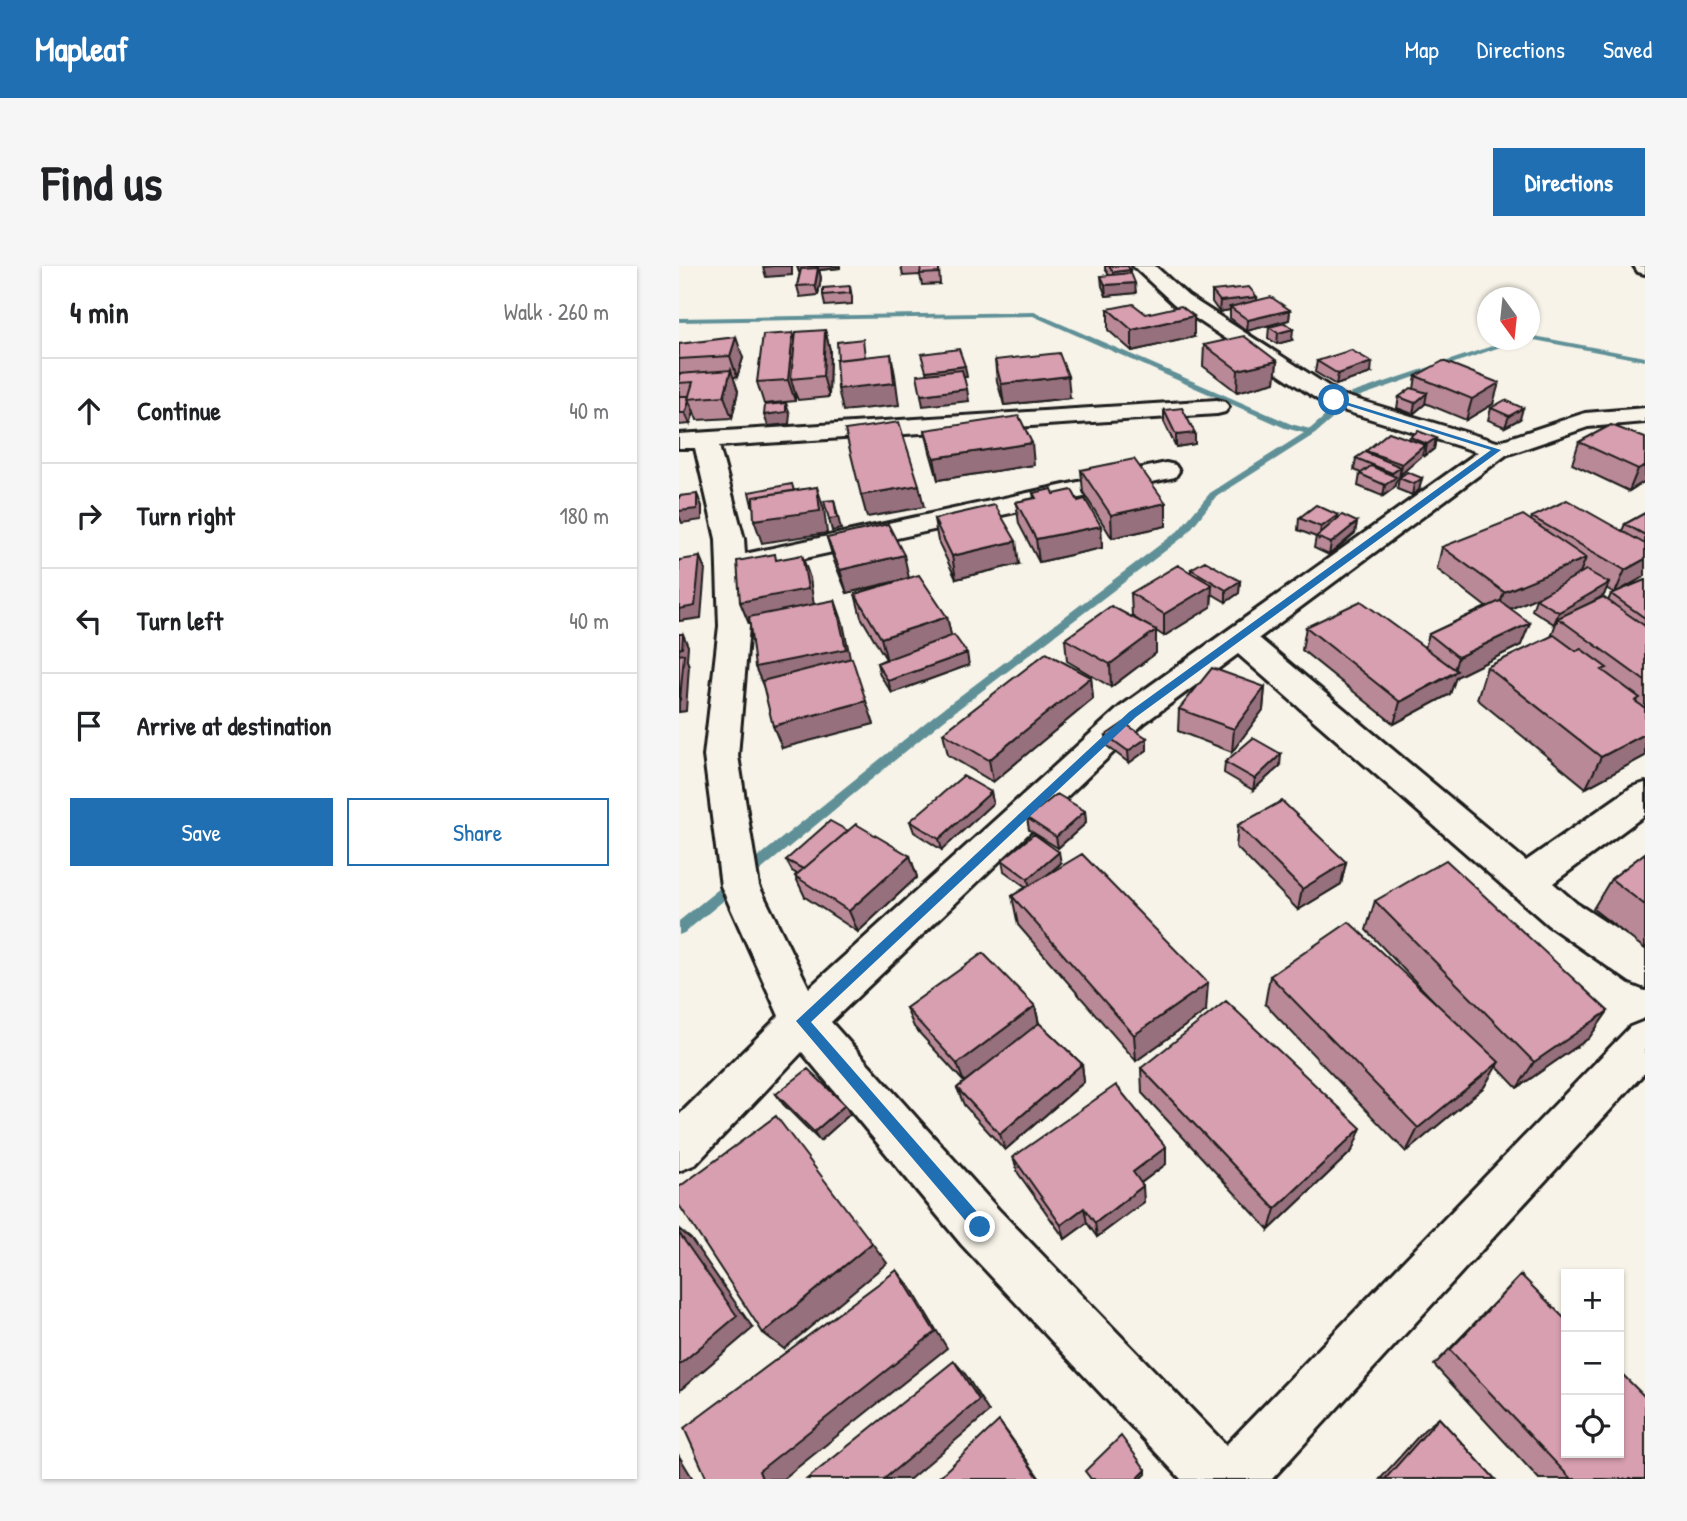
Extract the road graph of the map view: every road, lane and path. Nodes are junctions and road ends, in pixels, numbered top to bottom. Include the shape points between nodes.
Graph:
1 (1143, 266) edge
2 (1217, 407) dead end
3 (1645, 415) edge
4 (692, 440) edge
5 (1497, 450) junction
6 (1166, 471) dead end
7 (731, 566) junction
8 (1239, 638) junction
9 (1645, 796) edge
10 (1524, 883) junction
11 (1645, 970) edge
12 (803, 1021) junction
13 (1645, 1041) edge
14 (679, 1148) edge
15 (1220, 1479) edge
16 (1233, 1479) edge

1 - 5 street via 1181,300 1343,404
2 - 4 street
3 - 5 street via 1584,420
4 - 7 street via 730,539
5 - 8 street
6 - 7 street
7 - 12 street via 734,626 721,756 738,876
8 - 10 street
8 - 12 street via 1132,715
9 - 10 street
10 - 11 street
12 - 14 street
12 - 15 street via 980,1227
13 - 16 street

